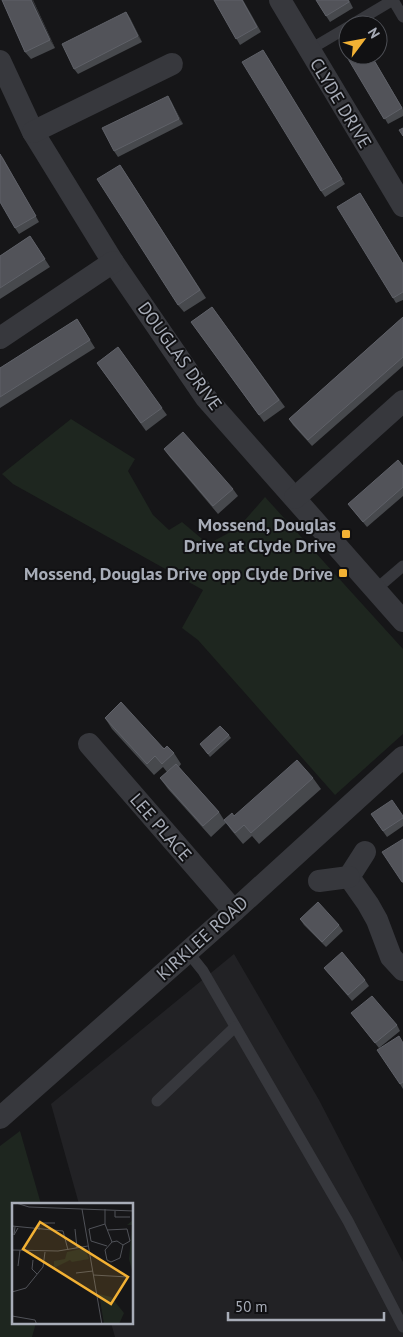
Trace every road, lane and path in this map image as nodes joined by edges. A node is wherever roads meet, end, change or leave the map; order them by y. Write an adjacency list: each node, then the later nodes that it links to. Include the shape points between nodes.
1 (280, 0): 5 (street, CLYDE DRIVE)
2 (368, 15): 3 (lane, via 393,0)
3 (403, 17)
4 (338, 33): 5 (lane)
5 (309, 50): 9 (street, CLYDE DRIVE)
6 (0, 61): 8 (street, DOUGLAS DRIVE)
7 (172, 64): 8 (street)
8 (33, 132): 10 (street, DOUGLAS DRIVE)
9 (403, 206)
10 (113, 262): 11 (street); 13 (street, DOUGLAS DRIVE, via 206,398)
11 (0, 338)
12 (403, 401): 13 (street)
13 (295, 498): 15 (street, DOUGLAS DRIVE)
14 (403, 566): 15 (lane)
15 (375, 590): 16 (street, DOUGLAS DRIVE)
16 (403, 620)
17 (89, 744): 22 (street, LEE PLACE)
18 (403, 757): 22 (street, KIRKLEE ROAD)
19 (364, 852): 20 (street)
20 (349, 876): 21 (street); 24 (street, via 377,920 391,957)
21 (319, 881)
22 (234, 911): 23 (street, KIRKLEE ROAD)
23 (187, 951): 25 (lane, via 203,971); 27 (street, KIRKLEE ROAD)
24 (403, 970)
25 (235, 1027): 26 (lane); 28 (lane, via 348,1221)
26 (157, 1101)
27 (0, 1118)
28 (403, 1327)

